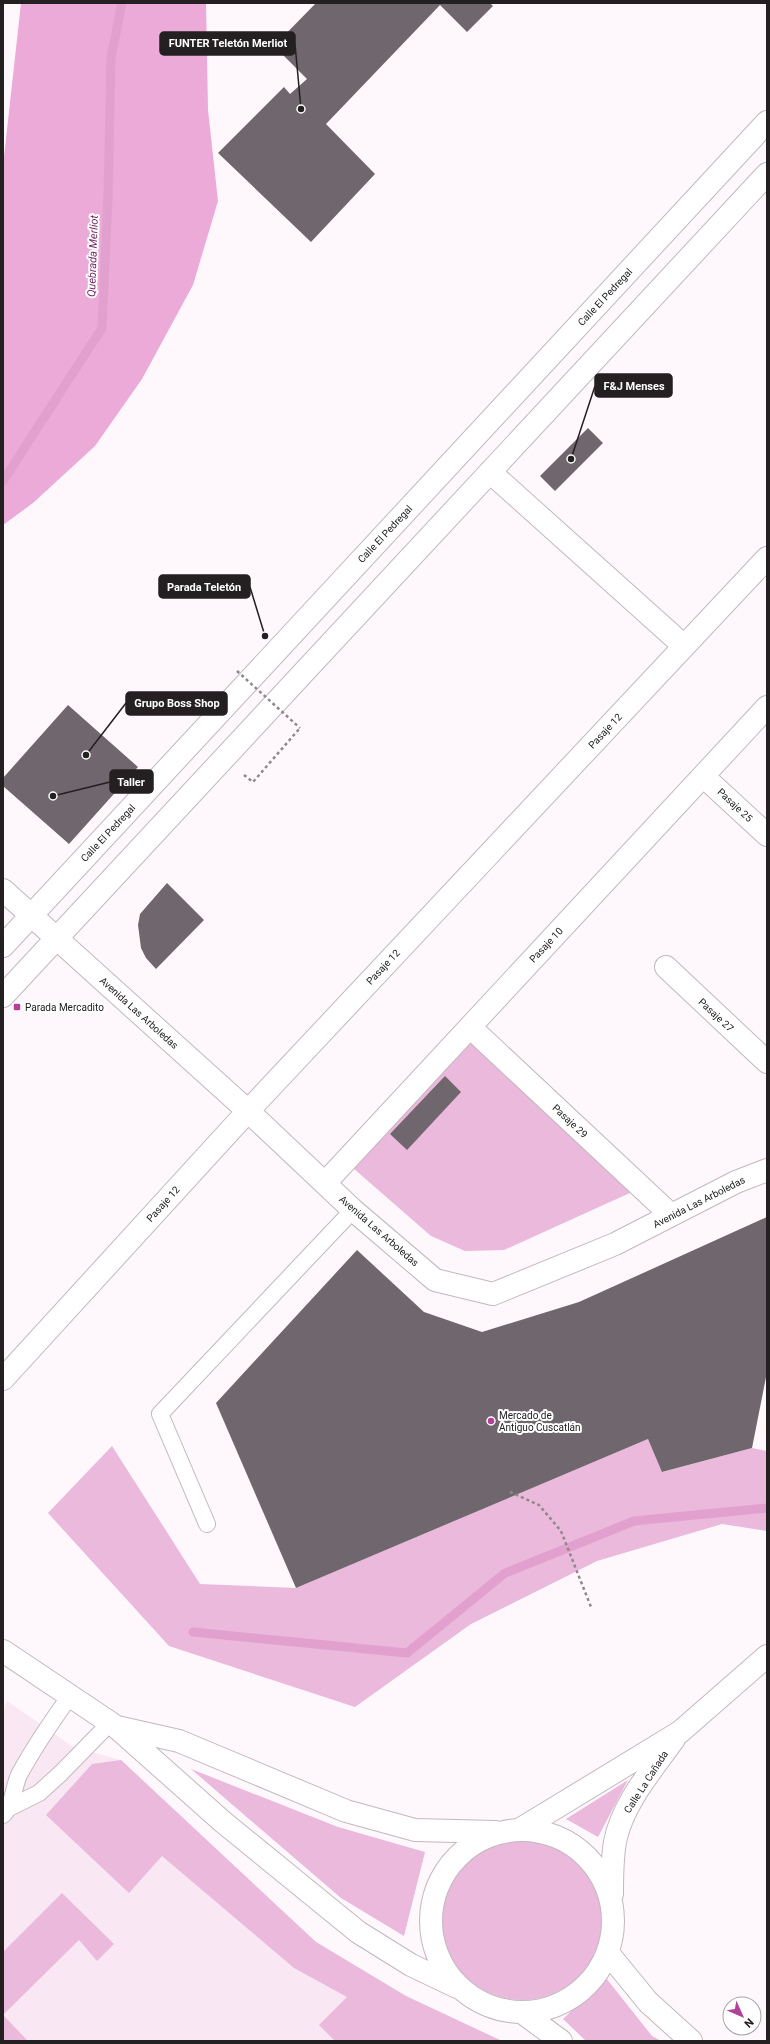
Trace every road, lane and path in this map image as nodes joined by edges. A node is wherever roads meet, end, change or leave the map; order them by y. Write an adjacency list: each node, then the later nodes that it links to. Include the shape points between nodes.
1 (767, 122): 12 (main road, Calle El Pedregal)
2 (767, 174): 3 (main road)
3 (490, 472): 5 (main road); 13 (main road)
4 (767, 558): 5 (main road, Pasaje 12)
5 (684, 646): 19 (main road, Pasaje 12)
6 (237, 671): 9 (path, bridge, via 300,728)
7 (767, 707): 8 (main road, Pasaje 10)
8 (703, 776): 10 (main road, Pasaje 25); 17 (main road, Pasaje 10)
9 (253, 782)
10 (767, 835)
11 (3, 890): 12 (main road, Avenida Las Arboledas)
12 (31, 916): 13 (main road, Avenida Las Arboledas); 14 (main road, Calle El Pedregal)
13 (57, 939): 16 (main road); 19 (main road, Avenida Las Arboledas)
14 (3, 946)
15 (666, 968): 18 (main road, Pasaje 27)
16 (3, 996)
17 (470, 1027): 21 (main road, Pasaje 10); 23 (main road, Pasaje 29)
18 (767, 1062)
19 (248, 1111): 21 (main road, Avenida Las Arboledas); 24 (main road, Pasaje 12)
20 (767, 1170): 23 (main road, Avenida Las Arboledas, via 736,1182)
21 (325, 1183): 22 (main road, Avenida Las Arboledas)
22 (353, 1210): 23 (main road, Avenida Las Arboledas, via 434,1280 493,1294 615,1244); 26 (lane, via 160,1414)
23 (671, 1215)
24 (3, 1379)
25 (510, 1492): 27 (path, via 540,1505 561,1531)
26 (206, 1524)
27 (591, 1607)
28 (3, 1651): 30 (main road)
29 (767, 1656): 32 (main road, Calle La Cañada)
30 (70, 1696): 31 (main road); 33 (lane, via 18,1776)
31 (113, 1724): 33 (lane, via 39,1794); 34 (main road, via 179,1741 346,1810 415,1830); 37 (main road, via 223,1822 358,1932 411,1965)
32 (680, 1732): 34 (main road, Calle La Cañada); 35 (main road, Calle La Cañada, via 634,1798 619,1827 612,1872)
33 (6, 1811)
34 (510, 1831): 35 (main road, via 538,1831 556,1836 580,1850 602,1875); 37 (main road, via 475,1843 459,1856 446,1871 434,1898 431,1917 434,1947 447,1973)
35 (613, 1906): 36 (main road, via 613,1930)
36 (608, 1953): 38 (main road, via 595,1977 575,1996 550,2009); 40 (main road, via 648,2002)
37 (460, 1988): 38 (main road, via 473,1999 489,2007)
38 (523, 2013): 39 (main road)
39 (561, 2041)
40 (691, 2041)

